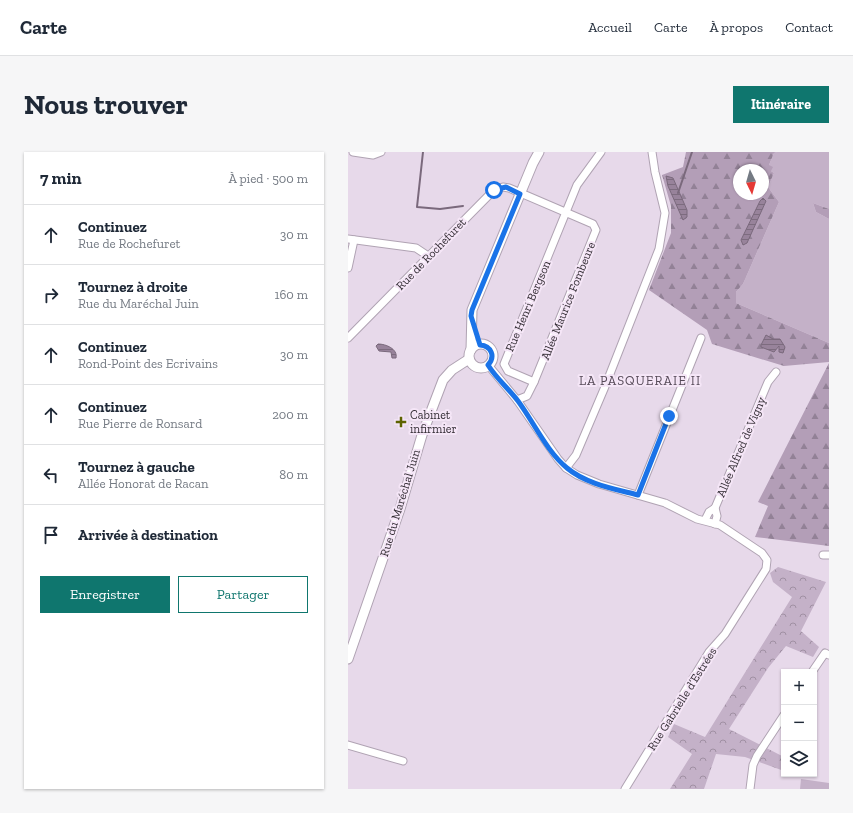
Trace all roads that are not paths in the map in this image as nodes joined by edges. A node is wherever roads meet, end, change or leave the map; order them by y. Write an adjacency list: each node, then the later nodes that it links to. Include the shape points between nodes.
1 (353, 152): 2 (street, via 373,155)
2 (381, 152)
3 (539, 152): 6 (street)
4 (601, 152): 7 (street, via 580,180)
5 (652, 152): 21 (street, via 665,213 659,249 576,455)
6 (520, 194): 7 (street, Allée Maurice Fombeure); 9 (street, Rue de Rochefuret, via 506,187 494,190); 11 (street)
7 (566, 212): 19 (street, Rue Henri Bergson, via 504,364 508,371); 19 (street, Allée Maurice Fombeure, via 593,224 596,233)
8 (351, 239): 9 (street, via 416,248); 10 (street)
9 (428, 256): 12 (street, Rue de Rochefuret)
10 (348, 268)
11 (471, 316): 14 (street); 15 (street)
12 (348, 338)
13 (701, 338): 22 (street)
14 (480, 345): 15 (street); 17 (street, via 488,347 491,352 492,360)
15 (471, 350): 16 (street)
16 (469, 359): 17 (street, via 477,367); 27 (street, Rue du Maréchal Juin, via 452,370 443,380 422,434 400,509)
17 (488, 365): 20 (street)
18 (776, 372): 23 (street, Allée Alfred de Vigny, via 768,382)
19 (534, 382): 20 (street, Allée Maurice Fombeure, via 527,396)
20 (518, 400): 21 (street)
21 (566, 468): 22 (street, via 599,484)
22 (638, 495): 24 (street, via 665,503)
23 (715, 508): 24 (street, Allée Alfred de Vigny); 25 (street)
24 (704, 520): 25 (street)
25 (715, 524): 32 (street, Rue Gabrielle d’Estrées, via 729,530 762,553 767,560 766,569 725,634 709,652)
26 (829, 655): 28 (street, via 825,653)
27 (348, 659)
28 (814, 669)
29 (781, 720): 33 (street, via 757,756)
30 (348, 745): 31 (street)
31 (403, 761)
32 (625, 789)
33 (750, 789)

